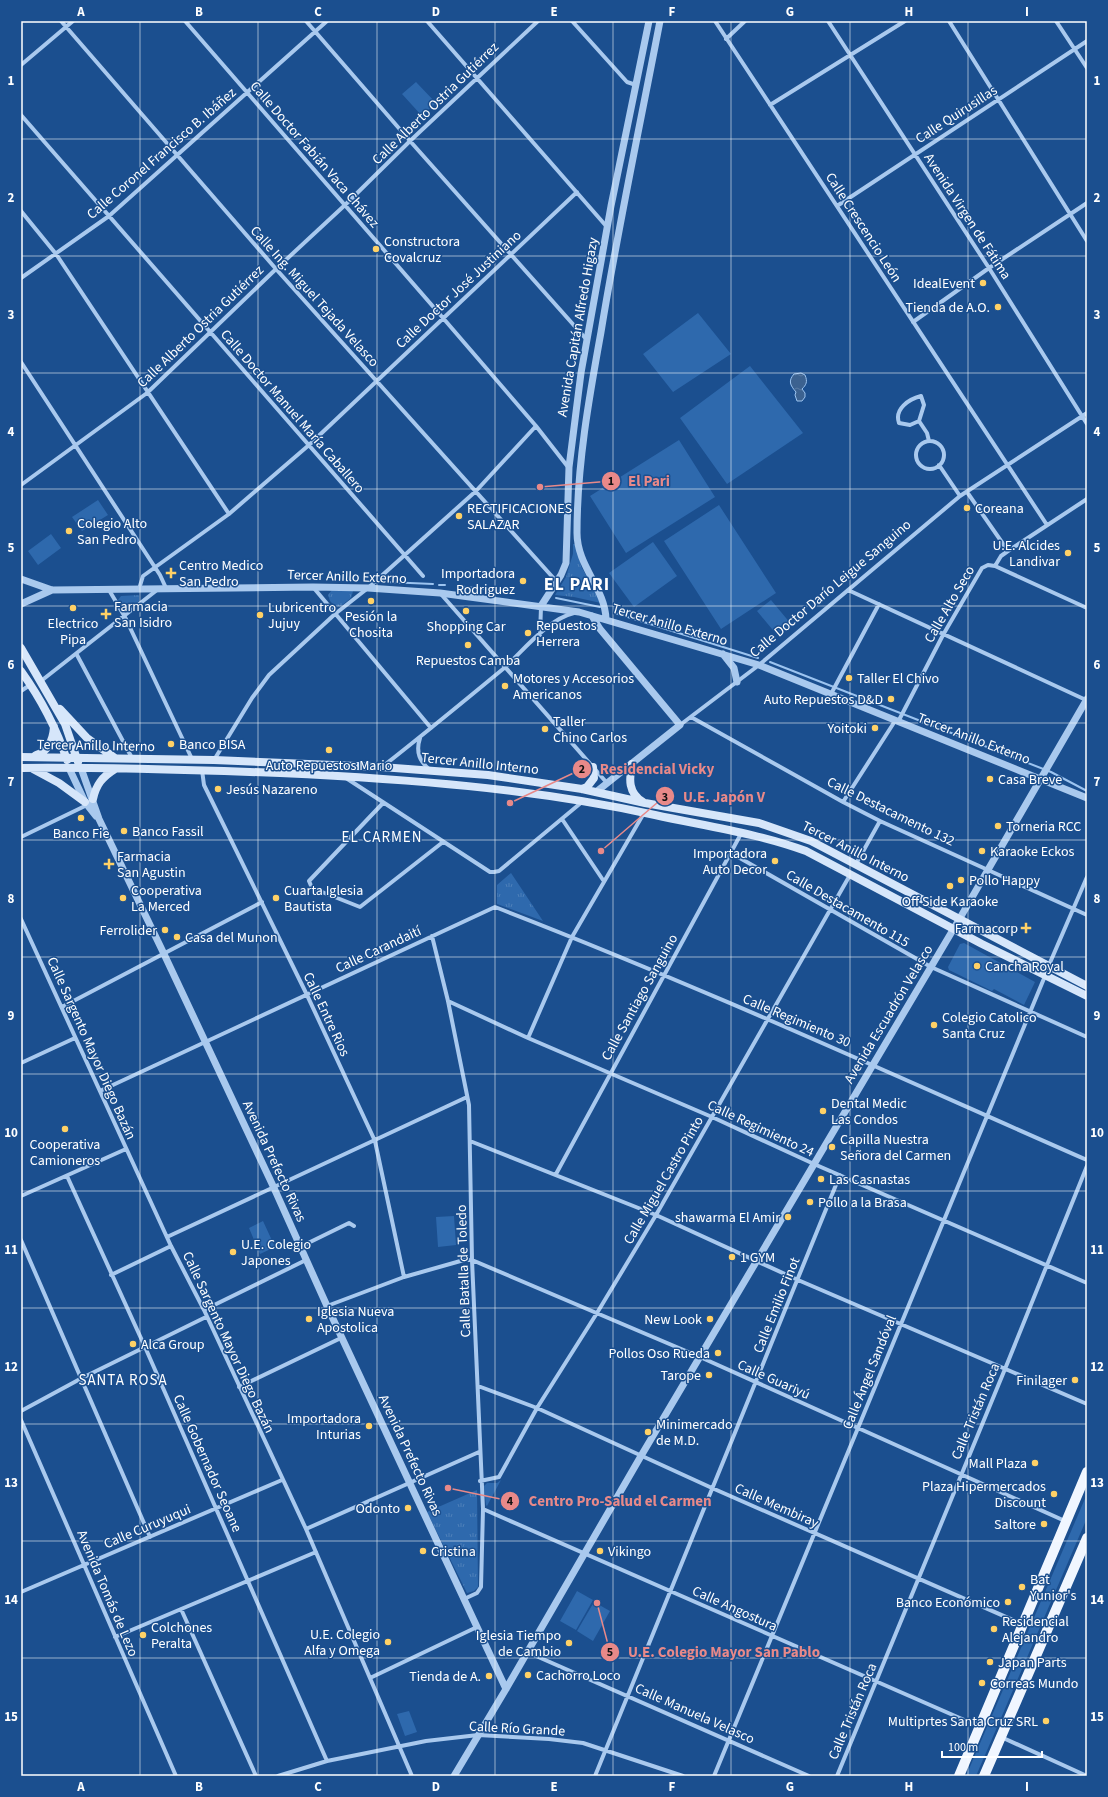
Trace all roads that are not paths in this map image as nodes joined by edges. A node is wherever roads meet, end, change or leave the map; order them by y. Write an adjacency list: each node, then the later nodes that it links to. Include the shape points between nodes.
1 (60, 21): 17 (street, Calle Ing. Miguel Tejada Velasco)
2 (73, 21): 17 (street)
3 (184, 21): 27 (street, Calle Doctor Fabián Vaca Chávez)
4 (306, 21): 18 (street)
5 (327, 21): 18 (street, Calle Coronel Francisco B. Ibáñez)
6 (427, 21): 25 (street)
7 (538, 21): 25 (street, Calle Alberto Ostria Gutiérrez)
8 (572, 21): 26 (street, via 627,82)
9 (650, 21): 26 (street, Avenida Capitán Alfredo Higazy)
10 (660, 21): 39 (street, Avenida Capitán Alfredo Higazy)
11 (715, 21): 19 (street, Calle Crescencio León)
12 (745, 21): 19 (street)
13 (828, 21): 22 (street, Avenida Virgen de Fátima)
14 (905, 21): 22 (street)
15 (949, 21): 28 (street)
16 (1056, 21): 21 (street)
17 (66, 27): 23 (street); 33 (street, Calle Ing. Miguel Tejada Velasco)
18 (315, 32): 27 (street, Calle Coronel Francisco B. Ibáñez); 31 (street)
19 (726, 39): 29 (street, Calle Crescencio León)
20 (1087, 41): 21 (street, Calle Quirusillas)
21 (1075, 49): 24 (street); 28 (street, Calle Quirusillas)
22 (850, 56): 29 (street); 32 (street, Avenida Virgen de Fátima)
23 (21, 65)
24 (1087, 68)
25 (477, 78): 31 (street, Calle Alberto Ostria Gutiérrez); 34 (street)
26 (636, 85): 37 (street, Avenida Capitán Alfredo Higazy)
27 (247, 92): 33 (street, Calle Coronel Francisco B. Ibáñez); 36 (street, Calle Doctor Fabián Vaca Chávez)
28 (999, 100): 32 (street, Calle Quirusillas); 41 (street)
29 (770, 105): 38 (street, Calle Crescencio León)
30 (21, 115): 42 (street, Calle Doctor Manuel María Caballero)
31 (410, 141): 36 (street, Calle Alberto Ostria Gutiérrez); 46 (street)
32 (914, 154): 38 (street, Calle Quirusillas); 47 (street, Avenida Virgen de Fátima)
33 (177, 157): 42 (street, Calle Coronel Francisco B. Ibáñez); 48 (street, Calle Ing. Miguel Tejada Velasco)
34 (577, 192): 43 (street); 46 (street, Calle Doctor José Justiniano)
35 (1087, 203): 41 (street)
36 (345, 205): 48 (street, Calle Alberto Ostria Gutiérrez); 50 (street, Calle Doctor Fabián Vaca Chávez)
37 (611, 206): 39 (street); 43 (street, Avenida Capitán Alfredo Higazy)
38 (837, 206): 51 (street, Calle Crescencio León)
39 (623, 210): 98 (street, Avenida Capitán Alfredo Higazy, via 594,373 580,471 577,535 584,566 602,598)
40 (21, 211): 45 (street)
41 (1070, 215): 44 (street); 47 (street)
42 (109, 216): 45 (street, Calle Coronel Francisco B. Ibáñez); 52 (street, Calle Doctor Manuel María Caballero)
43 (607, 228): 53 (street, Avenida Capitán Alfredo Higazy)
44 (1087, 241)
45 (56, 254): 49 (street, Calle Coronel Francisco B. Ibáñez); 56 (street)
46 (510, 255): 50 (street, Calle Doctor José Justiniano); 53 (street)
47 (989, 268): 51 (street); 58 (street, Avenida Virgen de Fátima)
48 (276, 269): 52 (street, Calle Alberto Ostria Gutiérrez); 55 (street, Calle Ing. Miguel Tejada Velasco)
49 (21, 278)
50 (443, 318): 55 (street, Calle Doctor José Justiniano); 61 (street, Calle Doctor Fabián Vaca Chávez)
51 (913, 322): 66 (street, Calle Crescencio León)
52 (210, 332): 56 (street, Calle Alberto Ostria Gutiérrez); 64 (street, Calle Doctor Manuel María Caballero)
53 (587, 340): 67 (street, Avenida Capitán Alfredo Higazy)
54 (21, 362): 63 (street)
55 (377, 381): 64 (street, Calle Doctor José Justiniano); 69 (street, Calle Ing. Miguel Tejada Velasco)
56 (147, 393): 63 (street, Calle Alberto Ostria Gutiérrez); 73 (street)
57 (1087, 413): 58 (street, Calle Doctor Darío Leigue Sanguino)
58 (1082, 416): 60 (street, Avenida Virgen de Fátima); 66 (street, Calle Doctor Darío Leigue Sanguino)
59 (919, 421): 59 (street, via 924,405 921,396 909,401 897,417 899,423 905,425); 62 (street, via 927,433)
60 (1087, 424)
61 (536, 426): 67 (street, Calle Doctor Fabián Vaca Chávez); 69 (street)
62 (928, 441): 65 (street, via 937,443 943,449 944,458); 65 (street, via 920,445 916,458 926,468 935,468)
63 (76, 445): 68 (street, Calle Alberto Ostria Gutiérrez); 78 (street)
64 (308, 445): 73 (street, Calle Doctor José Justiniano); 76 (street, Calle Doctor Manuel María Caballero)
65 (939, 465): 71 (street)
66 (1007, 465): 70 (street, Calle Doctor Darío Leigue Sanguino); 74 (street, Calle Crescencio León)
67 (569, 467): 81 (street, Avenida Capitán Alfredo Higazy, via 566,563)
68 (21, 485)
69 (476, 491): 76 (street); 81 (street, Calle Ing. Miguel Tejada Velasco)
70 (967, 492): 71 (street, Calle Doctor Darío Leigue Sanguino); 75 (street)
71 (960, 496): 88 (street, Calle Doctor Darío Leigue Sanguino)
72 (1087, 499): 74 (street, Calle Alto Seco)
73 (228, 514): 78 (street, Calle Doctor José Justiniano)
74 (1047, 526): 75 (street, Calle Alto Seco)
75 (1008, 551): 77 (street, Calle Alto Seco, via 1001,556)
76 (405, 555): 79 (street, Calle Doctor Manuel María Caballero); 84 (street)
77 (995, 566): 93 (street); 100 (street, Calle Alto Seco, via 988,565 982,568)
78 (156, 567): 83 (street); 86 (street, Calle Doctor José Justiniano, via 143,576)
79 (423, 576)
80 (21, 579): 87 (street, Tercer Anillo Externo)
81 (557, 582): 92 (street, Avenida Capitán Alfredo Higazy)
82 (313, 587): 83 (street, Tercer Anillo Externo); 84 (street, Tercer Anillo Externo); 95 (street)
83 (162, 588): 86 (street, Tercer Anillo Externo); 97 (street)
84 (368, 588): 89 (street, Tercer Anillo Externo); 95 (street)
85 (109, 589): 86 (street, Tercer Anillo Externo); 87 (street, Tercer Anillo Externo); 97 (street)
86 (138, 589)
87 (52, 590): 90 (street, Tercer Anillo Externo)
88 (848, 590): 91 (street); 104 (street, Calle Doctor Darío Leigue Sanguino)
89 (440, 593): 92 (street, Tercer Anillo Externo); 105 (street)
90 (21, 604)
91 (879, 604): 100 (street); 111 (street)
92 (542, 606): 94 (street, Tercer Anillo Externo); 99 (street, Avenida Capitán Alfredo Higazy)
93 (1087, 608)
94 (579, 612): 96 (street, Tercer Anillo Externo); 99 (street, via 559,618)
95 (335, 614): 118 (street); 127 (street, via 269,675)
96 (592, 616): 98 (street, Tercer Anillo Externo); 116 (street)
97 (125, 617): 103 (street); 126 (street)
98 (606, 619): 102 (street, Tercer Anillo Externo)
99 (540, 635): 105 (street)
100 (943, 635): 113 (street); 115 (street, Calle Alto Seco)
101 (21, 648): 107 (main road, Avenida Prefecto Rivas)
102 (722, 653): 104 (street, Tercer Anillo Externo); 108 (street, via 731,662)
103 (77, 655): 107 (street); 125 (street)
104 (760, 663): 108 (street, Calle Doctor Darío Leigue Sanguino); 111 (street, Tercer Anillo Externo)
105 (504, 668): 118 (street); 132 (street)
106 (21, 671): 109 (main road, Avenida Prefecto Rivas)
107 (41, 681): 112 (main road, Avenida Prefecto Rivas)
108 (737, 682): 114 (street, Calle Doctor Darío Leigue Sanguino)
109 (30, 684): 110 (street); 117 (main road, Avenida Prefecto Rivas)
110 (21, 691)
111 (832, 692): 115 (street, Tercer Anillo Externo)
112 (53, 700): 123 (main road, Avenida Prefecto Rivas); 124 (main road, via 87,738)
113 (1087, 700): 143 (street, Avenida Escuadrón Velasco)
114 (691, 717): 116 (street, Calle Doctor Darío Leigue Sanguino); 153 (street, Calle Destacamento 132)
115 (898, 720): 143 (street, Tercer Anillo Externo); 153 (street, Calle Alto Seco)
116 (680, 725): 129 (street, Calle Doctor Darío Leigue Sanguino)
117 (54, 726): 120 (main road, via 51,743 40,754); 122 (main road, Avenida Prefecto Rivas)
118 (431, 728): 119 (street)
119 (420, 738): 131 (street); 139 (street, via 418,753)
120 (32, 756): 121 (main road, Tercer Anillo Interno); 122 (main road, Tercer Anillo Interno)
121 (21, 757)
122 (66, 757): 123 (main road, Tercer Anillo Interno); 135 (main road, Avenida Prefecto Rivas)
123 (77, 758): 124 (main road, Tercer Anillo Interno); 136 (main road, Avenida Prefecto Rivas)
124 (116, 758): 125 (main road, Tercer Anillo Interno)
125 (132, 759): 126 (main road, Tercer Anillo Interno)
126 (192, 759): 127 (main road, Tercer Anillo Interno)
127 (214, 760): 128 (main road, Tercer Anillo Interno)
128 (279, 763): 130 (main road, Tercer Anillo Interno); 140 (main road, via 277,769)
129 (632, 764): 145 (street, Calle Doctor Darío Leigue Sanguino); 155 (main road, via 630,784 635,795)
130 (318, 765): 131 (main road, Tercer Anillo Interno); 141 (main road, via 300,768)
131 (381, 767): 139 (main road, Tercer Anillo Interno)
132 (593, 767): 145 (street); 147 (main road, via 594,778)
133 (21, 768): 134 (main road, Tercer Anillo Interno)
134 (30, 768): 135 (main road, Tercer Anillo Interno); 151 (main road)
135 (69, 768): 136 (main road, Tercer Anillo Interno); 151 (street, Avenida Prefecto Rivas)
136 (81, 768): 137 (main road, Tercer Anillo Interno); 151 (street, Avenida Prefecto Rivas)
137 (116, 768): 138 (main road, Tercer Anillo Interno); 151 (main road, via 100,781)
138 (202, 770): 140 (main road, Tercer Anillo Interno); 171 (street, Calle Entre Rios, via 204,785)
139 (431, 771): 147 (main road, Tercer Anillo Interno, via 488,775)
140 (260, 772): 141 (main road, Tercer Anillo Interno)
141 (298, 774): 142 (main road, Tercer Anillo Interno)
142 (342, 776): 144 (main road, Tercer Anillo Interno); 146 (street)
143 (1042, 776): 150 (street, Tercer Anillo Externo); 166 (street, Avenida Escuadrón Velasco)
144 (359, 777): 146 (street, via 356,782); 149 (main road, Tercer Anillo Interno, via 484,787)
145 (607, 783): 148 (street, Calle Doctor Darío Leigue Sanguino)
146 (358, 787): 154 (street)
147 (582, 789): 148 (main road, Tercer Anillo Interno)
148 (596, 792): 149 (main road, via 585,798); 155 (main road, Tercer Anillo Interno); 157 (main road, via 604,799)
149 (553, 796): 152 (main road, Tercer Anillo Interno)
150 (1087, 798)
151 (88, 802): 162 (street); 186 (street, Avenida Prefecto Rivas)
152 (583, 802): 156 (main road, Tercer Anillo Interno); 158 (street)
153 (843, 802): 159 (street, Calle Destacamento 132)
154 (383, 803): 163 (street); 163 (street, via 309,881 312,888 360,907)
155 (645, 803): 160 (main road, Tercer Anillo Interno)
156 (644, 812): 157 (main road, Tercer Anillo Interno); 169 (street)
157 (654, 815): 161 (main road, Tercer Anillo Interno)
158 (562, 819): 163 (street, via 499,871 494,872 490,872); 169 (street)
159 (880, 821): 165 (street); 166 (street, Calle Destacamento 132)
160 (759, 823): 161 (main road); 165 (main road, Tercer Anillo Interno, via 811,841)
161 (742, 832): 164 (street, Calle Santiago Sanguino); 167 (main road, Tercer Anillo Interno, via 788,844)
162 (21, 837)
163 (443, 842)
164 (730, 853): 175 (street, Calle Destacamento 115); 189 (street, Calle Santiago Sanguino)
165 (856, 864): 172 (main road, Tercer Anillo Interno)
166 (988, 869): 174 (street, Calle Destacamento 132); 177 (street, Avenida Escuadrón Velasco)
167 (851, 874): 170 (main road, Tercer Anillo Interno); 175 (street, Calle Miguel Castro Pinto)
168 (1087, 877): 174 (street)
169 (603, 880): 183 (street)
170 (901, 900): 172 (main road, via 924,909); 179 (main road, Tercer Anillo Interno)
171 (262, 902): 186 (street); 192 (street, Calle Entre Rios)
172 (930, 904): 177 (main road, Tercer Anillo Interno)
173 (495, 907): 182 (street, Calle Carandaití); 183 (street, Calle Regimiento 30)
174 (1074, 909): 176 (street, Calle Destacamento 132); 187 (street)
175 (830, 910): 188 (street, Calle Destacamento 115); 197 (street, Calle Miguel Castro Pinto)
176 (1087, 914)
177 (960, 918): 179 (street, Avenida Escuadrón Velasco); 185 (main road, Tercer Anillo Interno)
178 (21, 919): 180 (street, Calle Sargento Mayor Diego Bazán)
179 (954, 928): 184 (main road, Tercer Anillo Interno); 188 (street, Avenida Escuadrón Velasco)
180 (27, 933): 181 (street); 195 (street, Calle Sargento Mayor Diego Bazán)
181 (21, 936)
182 (432, 936): 192 (street, Calle Carandaití); 194 (street, Calle Batalla de Toledo)
183 (572, 937): 189 (street, Calle Regimiento 30); 200 (street)
184 (982, 944): 185 (main road, via 987,938); 190 (main road, Tercer Anillo Interno)
185 (1013, 947): 187 (main road, Tercer Anillo Interno)
186 (164, 954): 195 (street); 201 (street, Avenida Prefecto Rivas)
187 (1049, 965): 191 (main road, Tercer Anillo Interno)
188 (931, 967): 196 (street, Calle Destacamento 115); 203 (street, Avenida Escuadrón Velasco)
189 (663, 976): 197 (street, Calle Regimiento 30); 204 (street, Calle Santiago Sanguino)
190 (1045, 976): 193 (main road, Tercer Anillo Interno); 196 (street, Calle Ángel Sandóval)
191 (1087, 986)
192 (307, 995): 201 (street, Calle Carandaití); 209 (street, Calle Entre Rios)
193 (1087, 995)
194 (448, 1001): 200 (street, Calle Regimiento 24); 206 (street, Calle Batalla de Toledo)
195 (62, 1007): 199 (street, Calle Sargento Mayor Diego Bazán)
196 (1030, 1012): 198 (street, Calle Destacamento 115); 207 (street, Calle Ángel Sandóval)
197 (767, 1020): 203 (street, Calle Regimiento 30); 208 (street, Calle Miguel Castro Pinto)
198 (1087, 1037)
199 (75, 1038): 202 (street); 205 (street, Calle Sargento Mayor Diego Bazán)
200 (528, 1038): 204 (street, Calle Regimiento 24)
201 (206, 1042): 205 (street, Calle Carandaití); 218 (street, Avenida Prefecto Rivas)
202 (21, 1063)
203 (873, 1066): 207 (street, Calle Regimiento 30); 213 (street, Avenida Escuadrón Velasco)
204 (610, 1073): 208 (street, Calle Regimiento 24); 215 (street, Calle Santiago Sanguino)
205 (100, 1091): 211 (street, Calle Sargento Mayor Diego Bazán)
206 (467, 1097): 209 (street); 210 (street, Calle Batalla de Toledo)
207 (987, 1116): 212 (street, Calle Regimiento 30); 221 (street, Calle Ángel Sandóval)
208 (712, 1117): 213 (street, Calle Regimiento 24); 220 (street, Calle Miguel Castro Pinto)
209 (375, 1141): 218 (street); 232 (street, Calle Entre Rios)
210 (470, 1141): 215 (street); 228 (street, Calle Batalla de Toledo)
211 (126, 1149): 217 (street); 223 (street, Calle Sargento Mayor Diego Bazán)
212 (1087, 1160)
213 (814, 1164): 216 (street, Calle Regimiento 24); 229 (street, Avenida Escuadrón Velasco)
214 (1087, 1166): 230 (street, Calle Tristán Roca)
215 (556, 1174): 220 (street)
216 (840, 1175): 221 (street, Calle Regimiento 24); 233 (street, Calle Emilio Finot)
217 (67, 1176): 219 (street); 231 (street, Calle Gobernador Seoane)
218 (274, 1188): 223 (street); 226 (street, Avenida Prefecto Rivas)
219 (21, 1196)
220 (656, 1215): 229 (street); 237 (street, Calle Miguel Castro Pinto)
221 (944, 1221): 230 (street, Calle Regimiento 24); 239 (street, Calle Ángel Sandóval)
222 (354, 1226): 226 (street, via 350,1223)
223 (167, 1237): 225 (street, Calle Sargento Mayor Diego Bazán)
224 (21, 1240): 244 (street)
225 (171, 1246): 231 (street); 236 (street, Calle Sargento Mayor Diego Bazán)
226 (300, 1248): 227 (street, Avenida Prefecto Rivas)
227 (306, 1260): 235 (street, Avenida Prefecto Rivas); 236 (street)
228 (472, 1260): 232 (street); 237 (street, Calle Guariyú); 246 (street, Calle Batalla de Toledo)
229 (756, 1262): 233 (street); 242 (street, Avenida Escuadrón Velasco)
230 (1046, 1266): 234 (street, Calle Regimiento 24); 243 (street, Calle Tristán Roca)
231 (111, 1275): 241 (street, Calle Gobernador Seoane)
232 (404, 1277): 235 (street)
233 (798, 1280): 239 (street); 245 (street, Calle Emilio Finot)
234 (1087, 1283)
235 (326, 1306): 240 (street, Avenida Prefecto Rivas)
236 (204, 1310): 238 (street, Calle Sargento Mayor Diego Bazán)
237 (597, 1313): 242 (street, Calle Guariyú); 249 (street, Calle Miguel Castro Pinto)
238 (206, 1317): 241 (street); 247 (street, Calle Sargento Mayor Diego Bazán)
239 (900, 1325): 243 (street); 252 (street, Calle Ángel Sandóval)
240 (341, 1338): 247 (street); 259 (street, Avenida Prefecto Rivas)
241 (145, 1347): 244 (street); 261 (street, Calle Gobernador Seoane)
242 (700, 1357): 245 (street, Calle Guariyú); 254 (street, Avenida Escuadrón Velasco)
243 (1005, 1369): 248 (street); 256 (street, Calle Tristán Roca)
244 (82, 1378): 250 (street); 266 (street)
245 (756, 1383): 252 (street, Calle Guariyú); 260 (street, Calle Emilio Finot)
246 (478, 1386): 249 (street, Calle Membiray); 253 (street, Calle Batalla de Toledo)
247 (239, 1387): 257 (street, Calle Sargento Mayor Diego Bazán)
248 (1087, 1404)
249 (537, 1408): 254 (street, Calle Membiray); 258 (street, Calle Miguel Castro Pinto, via 499,1477)
250 (21, 1411)
251 (21, 1420): 270 (street, Avenida Tomás de Lezo)
252 (858, 1428): 256 (street, Calle Guariyú); 265 (street, Calle Ángel Sandóval)
253 (479, 1452): 258 (street, Calle Batalla de Toledo); 259 (street)
254 (641, 1456): 260 (street, Calle Membiray); 269 (street, Avenida Escuadrón Velasco)
255 (1087, 1472): 263 (main road)
256 (961, 1473): 263 (street, Calle Guariyú); 271 (street, Calle Tristán Roca)
257 (282, 1480): 261 (street, Calle Curuyuqui); 264 (street, Calle Sargento Mayor Diego Bazán)
258 (480, 1481): 262 (street, Calle Batalla de Toledo)
259 (409, 1482): 264 (street); 275 (street, Avenida Prefecto Rivas)
260 (712, 1488): 265 (street, Calle Membiray); 273 (street, Calle Emilio Finot)
261 (216, 1508): 266 (street, Calle Curuyuqui); 272 (street, Calle Gobernador Seoane)
262 (482, 1509): 269 (street, Calle Angostura); 275 (street, Calle Batalla de Toledo, via 481,1587 477,1593)
263 (1066, 1521): 277 (main road)
264 (306, 1529): 268 (street, Calle Sargento Mayor Diego Bazán)
265 (814, 1534): 271 (street, Calle Membiray); 279 (street, Calle Ángel Sandóval)
266 (150, 1537): 270 (street, Calle Curuyuqui)
267 (1087, 1538): 288 (main road)
268 (316, 1552): 272 (street); 282 (street, Calle Sargento Mayor Diego Bazán)
269 (584, 1554): 273 (street, Calle Angostura); 281 (street, Avenida Escuadrón Velasco)
270 (84, 1565): 274 (street, Calle Curuyuqui); 280 (street, Avenida Tomás de Lezo)
271 (919, 1579): 277 (street, Calle Membiray); 283 (street, Calle Tristán Roca)
272 (248, 1581): 276 (street); 292 (street, Calle Gobernador Seoane)
273 (671, 1591): 279 (street, Calle Angostura); 285 (street, Calle Emilio Finot)
274 (21, 1592)
275 (464, 1599): 278 (street, Avenida Prefecto Rivas)
276 (181, 1609): 280 (street); 294 (street)
277 (1023, 1624): 286 (main road)
278 (476, 1627): 282 (street); 284 (street, Avenida Prefecto Rivas)
279 (772, 1636): 283 (street, Calle Angostura); 289 (street, Calle Ángel Sandóval)
280 (115, 1637): 293 (street, Avenida Tomás de Lezo)
281 (527, 1652): 284 (street, Avenida Escuadrón Velasco); 285 (street, Calle Manuela Velasco)
282 (370, 1678): 290 (street, Calle Sargento Mayor Diego Bazán)
283 (876, 1682): 286 (street, Calle Angostura); 302 (street, Calle Tristán Roca)
284 (506, 1689): 287 (street, Avenida Escuadrón Velasco)
285 (627, 1695): 289 (street, Calle Manuela Velasco); 291 (street, Calle Emilio Finot)
286 (980, 1727): 303 (main road)
287 (478, 1734): 290 (street, Calle Río Grande); 291 (street, Calle Río Grande, via 562,1740); 297 (street, Avenida Escuadrón Velasco)
288 (1000, 1737): 304 (main road); 305 (street)
289 (729, 1740): 300 (street, Calle Ángel Sandóval); 301 (street, Calle Manuela Velasco)
290 (398, 1747): 292 (street, Calle Río Grande); 296 (street, Calle Sargento Mayor Diego Bazán)
291 (606, 1749): 298 (street, Calle Emilio Finot); 299 (street, Calle Río Grande)
292 (327, 1761): 295 (street, Calle Río Grande)
293 (176, 1776)
294 (256, 1776)
295 (278, 1776)
296 (412, 1776)
297 (454, 1776)
298 (595, 1776)
299 (683, 1776)
300 (714, 1776)
301 (808, 1776)
302 (837, 1776)
303 (958, 1776)
304 (984, 1776)
305 (1087, 1776)

